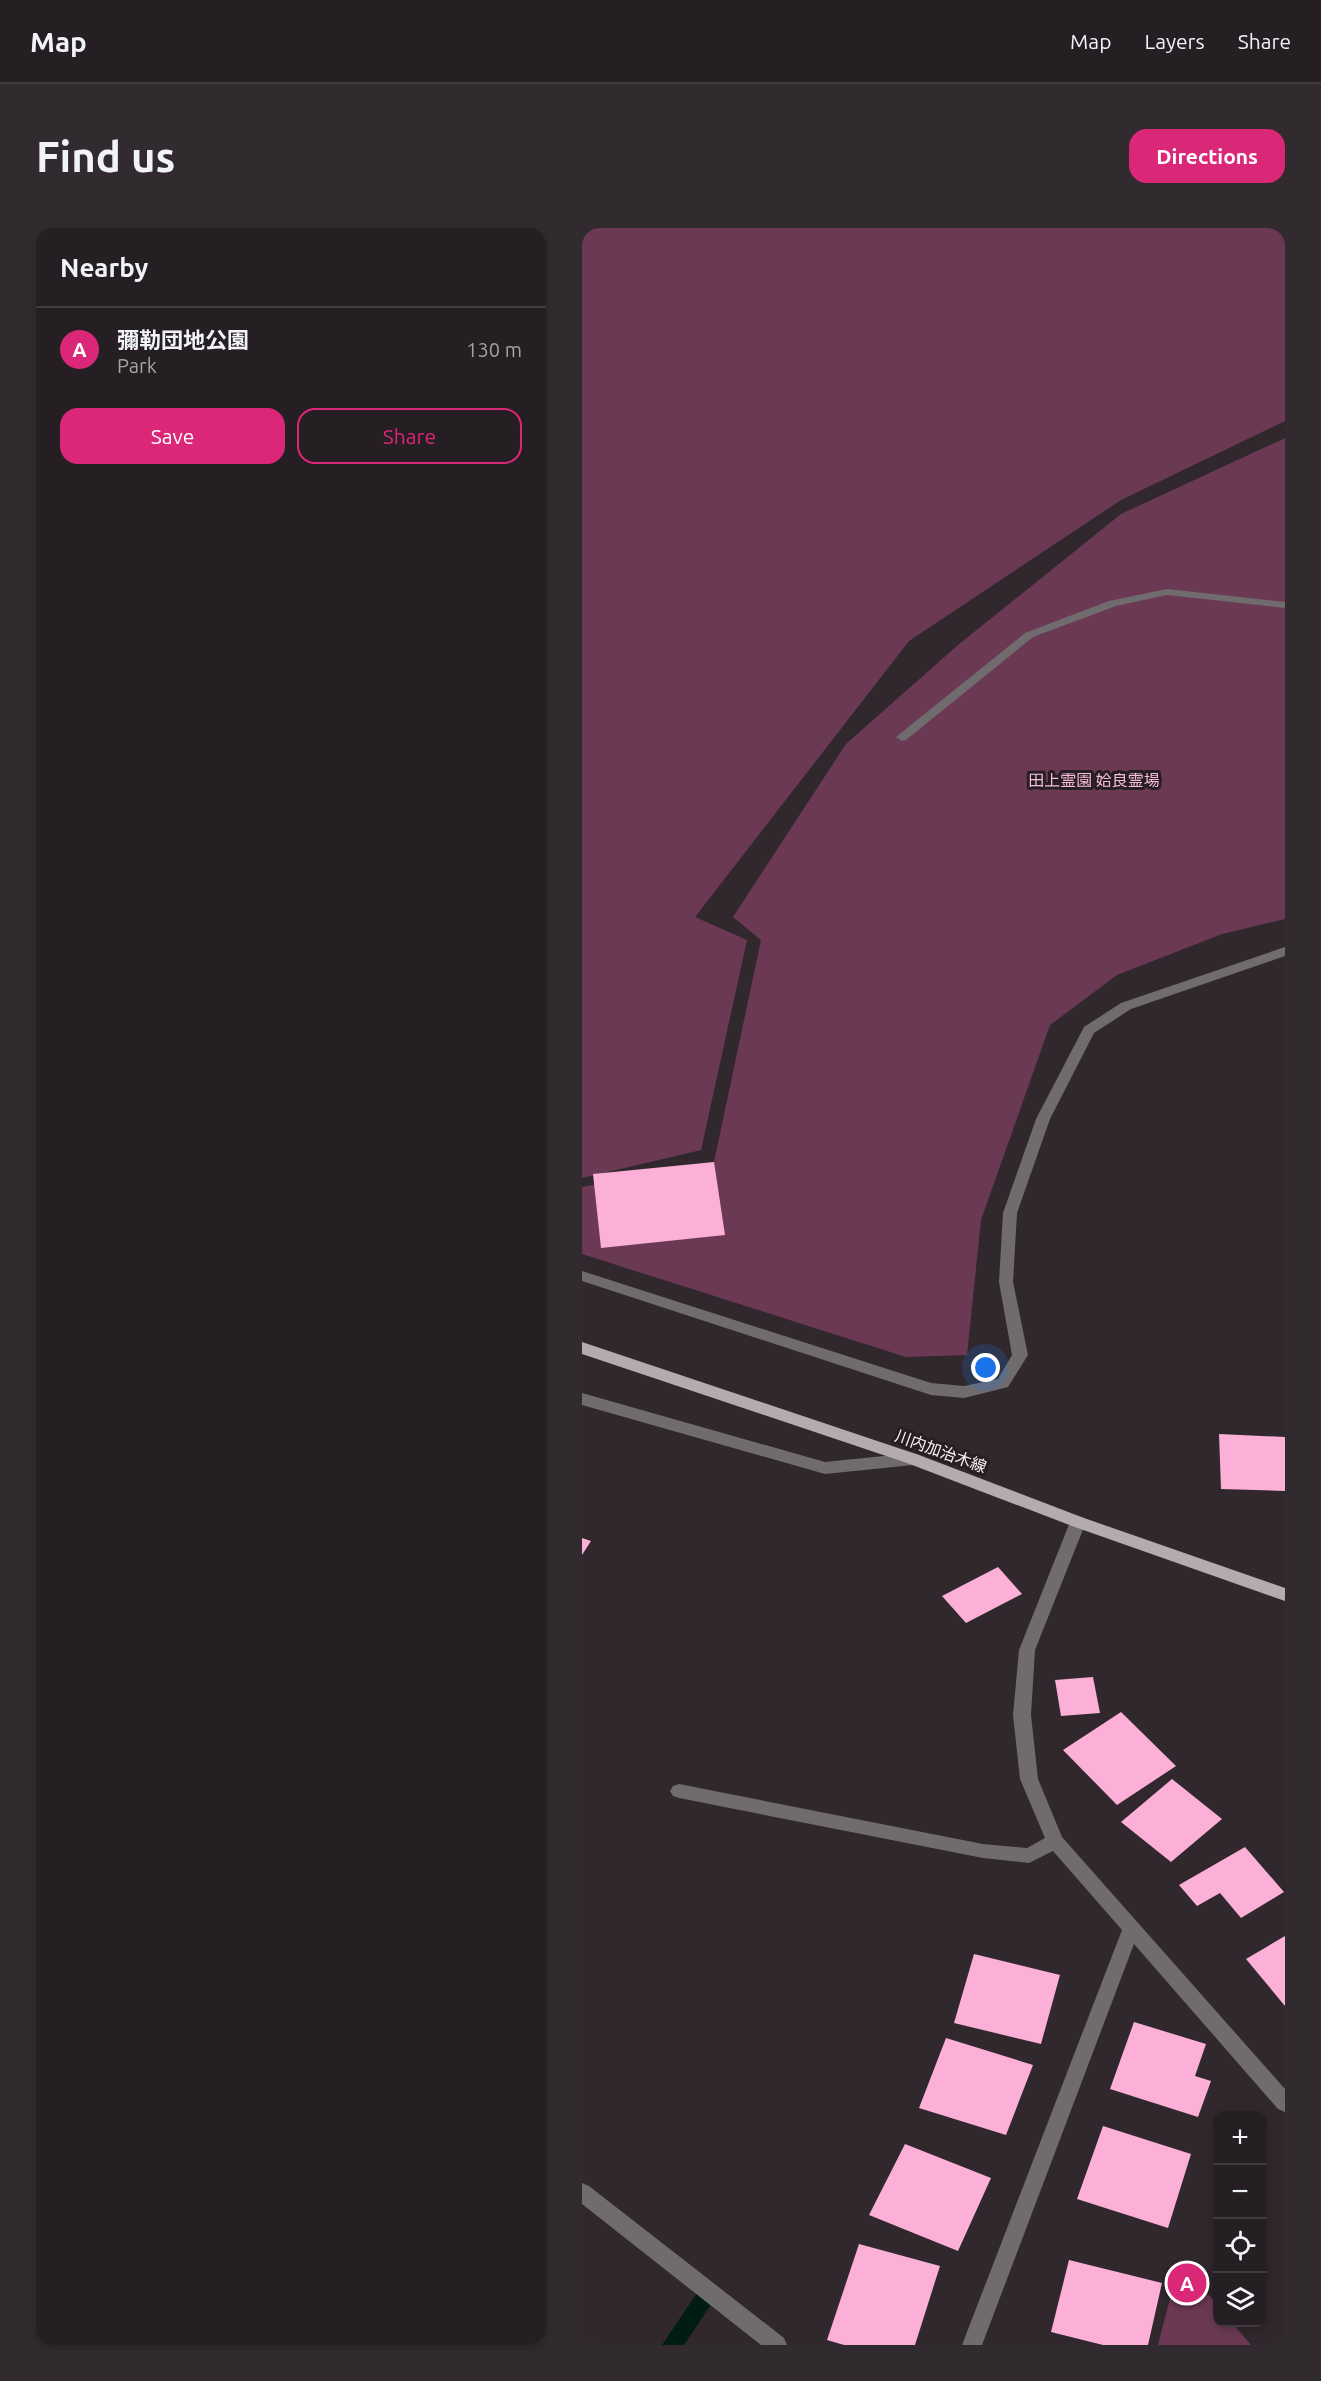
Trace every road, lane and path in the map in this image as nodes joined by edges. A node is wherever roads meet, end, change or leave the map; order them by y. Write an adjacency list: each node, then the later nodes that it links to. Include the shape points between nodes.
1 (1285, 605): 2 (street, via 1167,592 1113,603 1029,635)
2 (902, 737)
3 (1285, 951): 4 (street, via 1126,1006 1089,1030 1043,1119 1010,1213 1006,1282 1020,1355 1003,1383 964,1392 931,1389)
4 (582, 1276)
5 (582, 1348): 7 (main road, 川内加治木線)
6 (582, 1399): 7 (street, via 825,1468)
7 (913, 1459): 8 (main road, 川内加治木線)
8 (1078, 1522): 9 (main road, 川内加治木線); 11 (street, via 1027,1650 1022,1715 1029,1779)
9 (1285, 1595)
10 (679, 1791): 11 (street, via 983,1851 1029,1856)
11 (1055, 1841): 12 (street)
12 (1131, 1929): 13 (street); 16 (street)
13 (1285, 2103)
14 (582, 2192): 15 (street)
15 (777, 2345)
16 (972, 2345)

